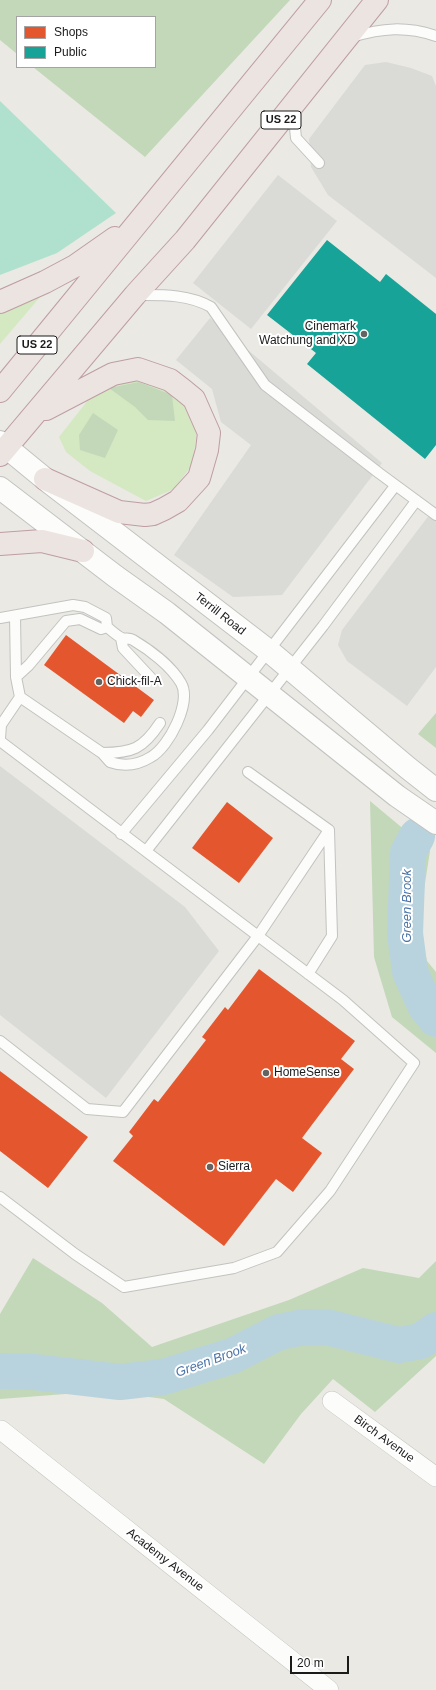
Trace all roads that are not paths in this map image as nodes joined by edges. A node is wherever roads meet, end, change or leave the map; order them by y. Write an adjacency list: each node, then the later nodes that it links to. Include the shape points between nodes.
1 (320, 0): 7 (highway, US 22)
2 (377, 0): 4 (highway, US 22)
3 (436, 36): 4 (lane, via 419,30 377,29)
4 (345, 39): 5 (highway, US 22)
5 (292, 106): 6 (lane, via 296,138); 8 (highway, US 22, via 185,240)
6 (319, 163)
7 (136, 223): 9 (highway, via 75,266); 10 (highway, US 22)
8 (135, 295): 11 (highway, US 22); 14 (lane, via 187,297 211,307 265,385)
9 (0, 302)
10 (0, 391)
11 (35, 415): 12 (highway, US 22); 13 (highway, via 113,374 138,369 170,380 194,399 209,433 199,478 178,501 153,514 119,512)
12 (2, 448): 13 (street, Terrill Road)
13 (45, 479): 24 (street, Terrill Road)
14 (395, 486): 16 (lane); 24 (lane)
15 (0, 488): 19 (street)
16 (416, 501): 17 (lane); 25 (lane)
17 (436, 515)
18 (0, 544): 19 (highway, via 42,541)
19 (83, 551): 28 (street, via 156,604)
20 (15, 616): 21 (lane); 22 (lane, via 65,606 85,607 106,618); 26 (lane)
21 (0, 618)
22 (107, 627): 23 (lane); 26 (lane, via 101,629 80,619 66,621)
23 (121, 638): 27 (lane, via 123,648); 33 (lane, via 132,639 176,675 183,688 182,711 174,730 152,757 128,766 110,762)
24 (269, 651): 25 (street, Terrill Road); 28 (lane)
25 (290, 669): 29 (lane); 35 (street, Terrill Road)
26 (16, 677): 30 (lane)
27 (151, 678)
28 (248, 678): 29 (street); 38 (lane)
29 (269, 694): 36 (street, via 397,796); 39 (lane)
30 (20, 697): 32 (lane, via 1,725); 33 (lane)
31 (160, 723): 33 (lane, via 145,742 133,751)
32 (0, 739): 38 (lane)
33 (102, 753)
34 (248, 772): 37 (lane)
35 (436, 790)
36 (436, 822)
37 (329, 830): 40 (lane); 41 (lane, via 332,936)
38 (121, 834): 39 (lane)
39 (146, 851): 40 (lane)
40 (258, 936): 41 (lane); 42 (lane, via 123,1112 87,1109)
41 (308, 974): 43 (lane, via 343,1000 414,1063 330,1191 278,1252 234,1268 124,1287 75,1254)
42 (0, 1041)
43 (0, 1197)
44 (332, 1401): 46 (street, Birch Avenue)
45 (1, 1430): 47 (street, Academy Avenue)
46 (436, 1477)
47 (329, 1690)

